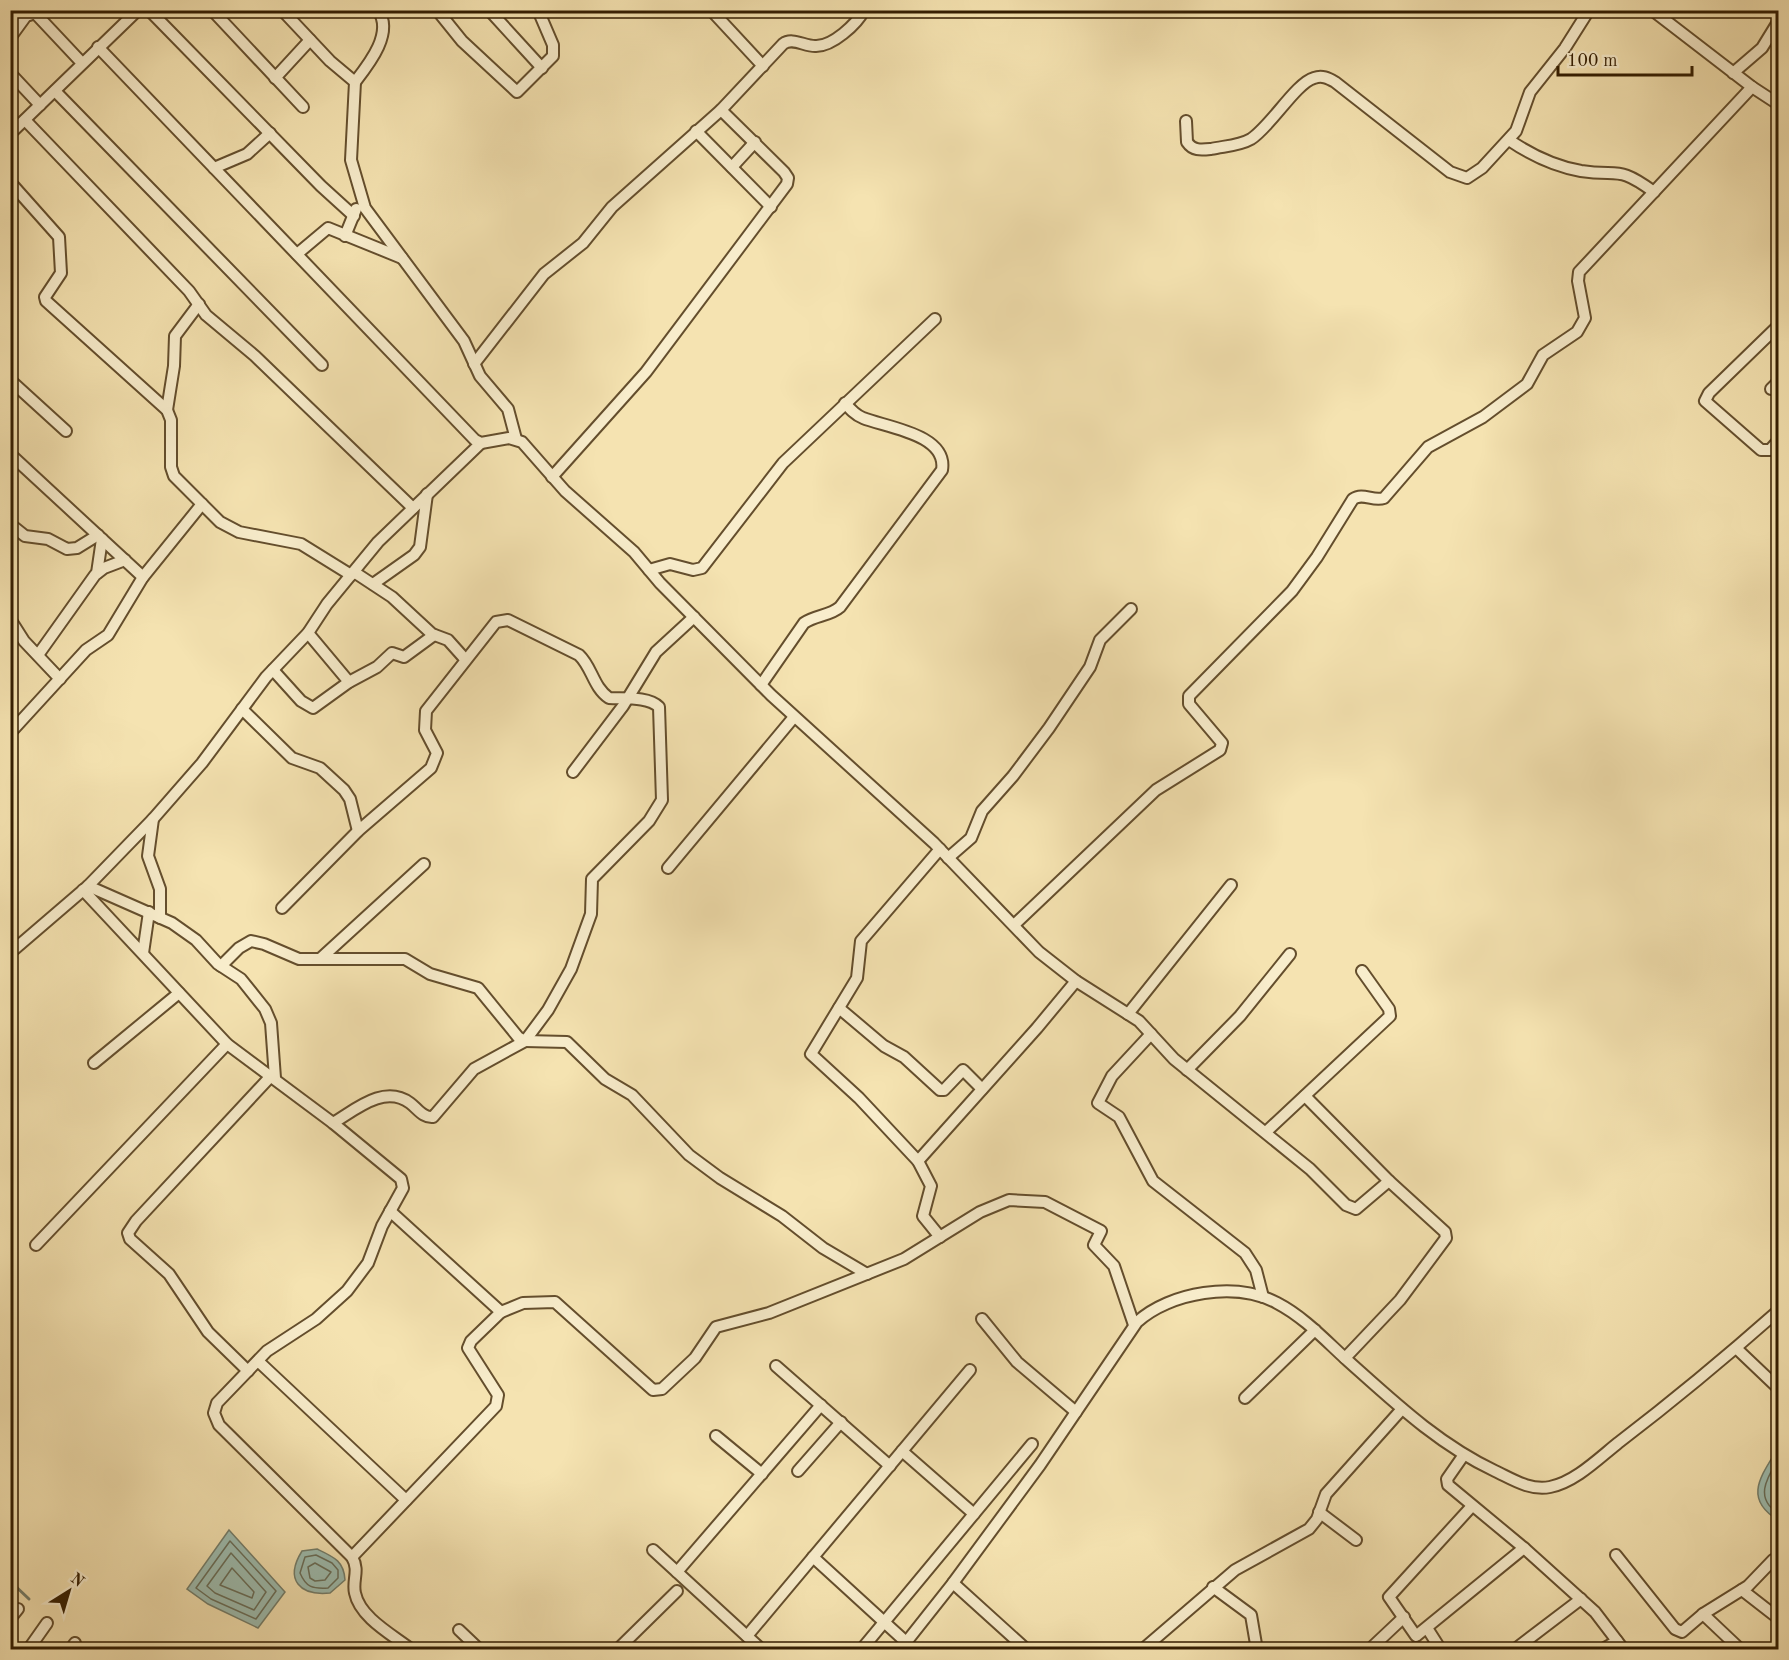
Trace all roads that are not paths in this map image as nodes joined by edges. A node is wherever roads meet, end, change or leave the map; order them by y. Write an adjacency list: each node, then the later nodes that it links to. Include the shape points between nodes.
1 (149, 10): 33 (street)
2 (212, 10): 22 (street)
3 (282, 10): 15 (street)
4 (378, 10): 23 (street, via 383,21 380,43)
5 (436, 10): 19 (street, via 514,91 519,91)
6 (489, 10): 19 (street)
7 (538, 10): 19 (street, via 554,49)
8 (711, 10): 18 (street)
9 (864, 10): 18 (street, via 844,32 821,45 786,41)
10 (1589, 10): 35 (street, via 1530,92 1519,126)
11 (1652, 10): 21 (street)
12 (136, 11): 16 (street)
13 (1779, 22): 21 (street, via 1762,48)
14 (10, 38): 17 (street, via 26,16 35,13)
15 (310, 40): 22 (street); 23 (street)
16 (98, 47): 17 (street); 37 (street)
17 (82, 63): 25 (street)
18 (763, 66): 29 (street)
19 (542, 68)
20 (10, 73): 27 (street)
21 (1733, 73): 24 (street)
22 (275, 78): 28 (street)
23 (355, 82): 41 (street, via 351,160)
24 (1752, 87): 26 (street); 40 (street)
25 (54, 91): 27 (street); 51 (street)
26 (1779, 104)
27 (40, 105): 30 (street)
28 (303, 107)
29 (721, 110): 32 (street); 36 (street)
30 (25, 120): 34 (street); 47 (street)
31 (1186, 121): 35 (street, via 1187,142 1194,148 1204,150 1244,142 1270,123 1311,78 1322,76 1457,176 1473,175)
32 (696, 131): 38 (street); 50 (street, via 612,207 584,243 544,274)
33 (270, 133): 37 (street, via 247,154); 43 (street)
34 (10, 134)
35 (1509, 140): 40 (street, via 1533,156 1571,169 1626,173)
36 (755, 142): 38 (street); 42 (street, via 788,178)
37 (214, 168): 45 (street)
38 (732, 168): 42 (street)
39 (10, 182): 54 (street, via 59,237 60,273 46,301)
40 (1653, 192): 99 (street, via 1579,272 1585,318 1577,332 1543,355 1527,384 1483,417 1428,447 1384,498 1353,499 1292,591 1189,696 1189,704 1220,740 1221,748 1156,790)
41 (361, 198): 43 (street); 46 (street)
42 (771, 207): 60 (street, via 646,372)
43 (354, 216): 44 (street)
44 (345, 236): 45 (street, via 326,228); 46 (street)
45 (297, 254): 58 (street)
46 (402, 258): 50 (street, via 460,334)
47 (198, 304): 54 (street, via 175,336); 63 (street)
48 (935, 319): 53 (street)
49 (1779, 326): 57 (street, via 1705,401 1761,450 1770,450)
50 (474, 364): 56 (street, via 508,409)
51 (322, 365)
52 (10, 381): 55 (street)
53 (845, 403): 67 (street, via 783,463 702,568 693,570 670,564); 82 (street, via 860,417 916,434 940,455 942,470 840,607 804,623)
54 (167, 411): 62 (street, via 171,420 172,472)
55 (66, 431)
56 (516, 439): 58 (street); 60 (street)
57 (1779, 441)
58 (482, 443): 61 (street)
59 (10, 454): 65 (street)
60 (552, 477): 67 (street)
61 (427, 495): 63 (street); 71 (street, via 418,551)
62 (202, 504): 69 (street, via 232,530 301,544); 70 (street)
63 (413, 508): 69 (street)
64 (10, 524): 65 (street, via 25,536 48,539 67,549)
65 (100, 537): 66 (street); 68 (street)
66 (125, 560): 68 (street); 70 (street)
67 (650, 570): 73 (street)
68 (97, 573): 77 (street)
69 (352, 573): 71 (street); 75 (street)
70 (143, 577): 80 (street, via 108,635 86,650)
71 (373, 584): 76 (street, via 404,606)
72 (1131, 609): 91 (street, via 1101,638 1090,667 1055,719 1020,768 982,811 971,838)
73 (694, 617): 82 (street); 83 (street, via 656,652)
74 (10, 619): 77 (street)
75 (308, 633): 79 (street); 81 (street)
76 (434, 635): 78 (street, via 448,640); 81 (street, via 404,657 392,653 377,667)
77 (38, 655): 80 (street)
78 (465, 659): 83 (street, via 496,622 508,620 579,655 609,698); 89 (street, via 424,716 425,730 436,753 435,762)
79 (273, 670): 81 (street, via 311,708); 84 (street)
80 (60, 679): 86 (street)
81 (349, 682)
82 (760, 685): 85 (street)
83 (628, 698): 87 (street); 111 (street, via 659,707 662,800 649,821 592,879 593,908 571,969)
84 (242, 709): 88 (street); 89 (street, via 292,758 320,768 347,793)
85 (794, 717): 90 (street); 93 (street)
86 (10, 733)
87 (573, 772)
88 (153, 819): 95 (street); 98 (street, via 148,856 160,889)
89 (358, 831): 96 (street)
90 (940, 849): 91 (street); 108 (street, via 861,941 857,978)
91 (948, 858): 99 (street)
92 (424, 864): 103 (street)
93 (668, 868)
94 (1231, 885): 109 (street)
95 (85, 888): 97 (street); 100 (street); 101 (street)
96 (282, 908)
97 (149, 912): 98 (street); 101 (street)
98 (160, 918): 104 (street, via 190,935)
99 (1014, 925): 106 (street, via 1039,952)
100 (10, 953)
101 (143, 953): 107 (street)
102 (1290, 954): 114 (street, via 1240,1016)
103 (320, 959): 104 (street, via 293,958 251,942); 111 (street, via 405,959 430,974 471,984 483,993 514,1034)
104 (221, 966): 115 (street, via 242,979 265,1009 274,1037)
105 (1362, 971): 117 (street, via 1390,1014)
106 (1076, 981): 109 (street); 116 (street)
107 (179, 993): 112 (street); 113 (street)
108 (839, 1008): 116 (street, via 940,1090 962,1070); 120 (street, via 811,1057 859,1098)
109 (1128, 1014): 110 (street)
110 (1151, 1034): 114 (street); 126 (street, via 1112,1076 1098,1103 1119,1118 1153,1181 1245,1253 1256,1270)
111 (525, 1041): 118 (street, via 474,1070 433,1117 426,1117 405,1100 380,1096); 125 (street, via 560,1040 570,1044 605,1078 632,1095 689,1155)
112 (227, 1044): 115 (street); 124 (street)
113 (94, 1063)
114 (1188, 1070): 119 (street)
115 (273, 1077): 118 (street); 137 (street, via 128,1233 168,1274 208,1332)
116 (982, 1089): 120 (street)
117 (1305, 1096): 119 (street); 121 (street)
118 (333, 1123): 122 (street, via 401,1179 403,1188)
119 (1266, 1132): 121 (street, via 1353,1209)
120 (918, 1161): 123 (street, via 931,1188 923,1216)
121 (1389, 1181): 133 (street, via 1446,1236 1400,1300)
122 (390, 1211): 128 (street); 134 (street, via 368,1263 347,1291)
123 (940, 1237): 125 (street, via 904,1259); 130 (street, via 999,1203 1036,1200 1056,1206 1101,1231 1094,1245 1114,1266)
124 (36, 1245)
125 (867, 1274): 128 (street, via 769,1313 716,1327 695,1358 658,1390 650,1388 555,1302 523,1303)
126 (1263, 1297): 130 (street, via 1215,1292 1185,1298 1149,1311); 131 (street)
127 (1779, 1311): 132 (street)
128 (501, 1312): 151 (street, via 468,1348 498,1395 498,1402)
129 (982, 1319): 142 (street, via 1017,1362)
130 (1134, 1325): 142 (street)
131 (1316, 1330): 133 (street); 139 (street)
132 (1736, 1348): 138 (street); 147 (street, via 1663,1409 1561,1484 1535,1488)
133 (1345, 1358): 141 (street)
134 (258, 1360): 137 (street); 151 (street)
135 (776, 1366): 140 (street)
136 (970, 1370): 146 (street)
137 (248, 1371): 159 (street, via 217,1403 215,1419)
138 (1779, 1388)
139 (1245, 1398)
140 (821, 1405): 143 (street); 150 (street)
141 (1402, 1409): 147 (street); 153 (street, via 1326,1494)
142 (1076, 1412): 163 (street)
143 (841, 1422): 148 (street); 149 (street)
144 (716, 1436): 150 (street)
145 (1032, 1444): 154 (street)
146 (902, 1451): 148 (street); 154 (street)
147 (1464, 1456): 152 (street, via 1446,1483)
148 (890, 1466): 160 (street)
149 (798, 1471)
150 (762, 1474): 162 (street)
151 (406, 1500): 159 (street)
152 (1472, 1506): 156 (street); 170 (street, via 1389,1598)
153 (1319, 1512): 155 (street); 164 (street, via 1309,1529 1243,1565)
154 (974, 1514): 174 (street)
155 (1356, 1540)
156 (1524, 1548): 167 (street); 175 (street)
157 (653, 1550): 162 (street)
158 (1616, 1555): 169 (street, via 1677,1630 1684,1630)
159 (352, 1557): 181 (street, via 357,1566 357,1601)
160 (813, 1557): 174 (street); 177 (street)
161 (1779, 1558): 165 (street)
162 (677, 1572): 177 (street)
163 (953, 1583): 179 (street); 186 (street)
164 (1213, 1587): 187 (street); 188 (street, via 1251,1615)
165 (1742, 1590): 169 (street); 171 (street)
166 (677, 1591): 183 (street)
167 (1581, 1599): 178 (street, via 1596,1612); 191 (street)
168 (18, 1609): 172 (street)
169 (1703, 1614): 193 (street)
170 (1404, 1617): 175 (street, via 1416,1636); 189 (street)
171 (1779, 1618)
172 (10, 1619)
173 (48, 1623): 180 (street)
174 (884, 1623): 179 (street); 185 (street)
175 (1427, 1628): 190 (street)
176 (459, 1630): 182 (street)
177 (747, 1636): 184 (street)
178 (1620, 1645): 192 (street)
179 (903, 1646)
180 (28, 1650)
181 (412, 1650)
182 (480, 1650)
183 (617, 1650)
184 (762, 1650)
185 (861, 1650)
186 (1027, 1650)
187 (1142, 1650)
188 (1257, 1650)
189 (1369, 1650)
190 (1441, 1650)
191 (1514, 1650)
192 (1601, 1650)
193 (1741, 1650)

